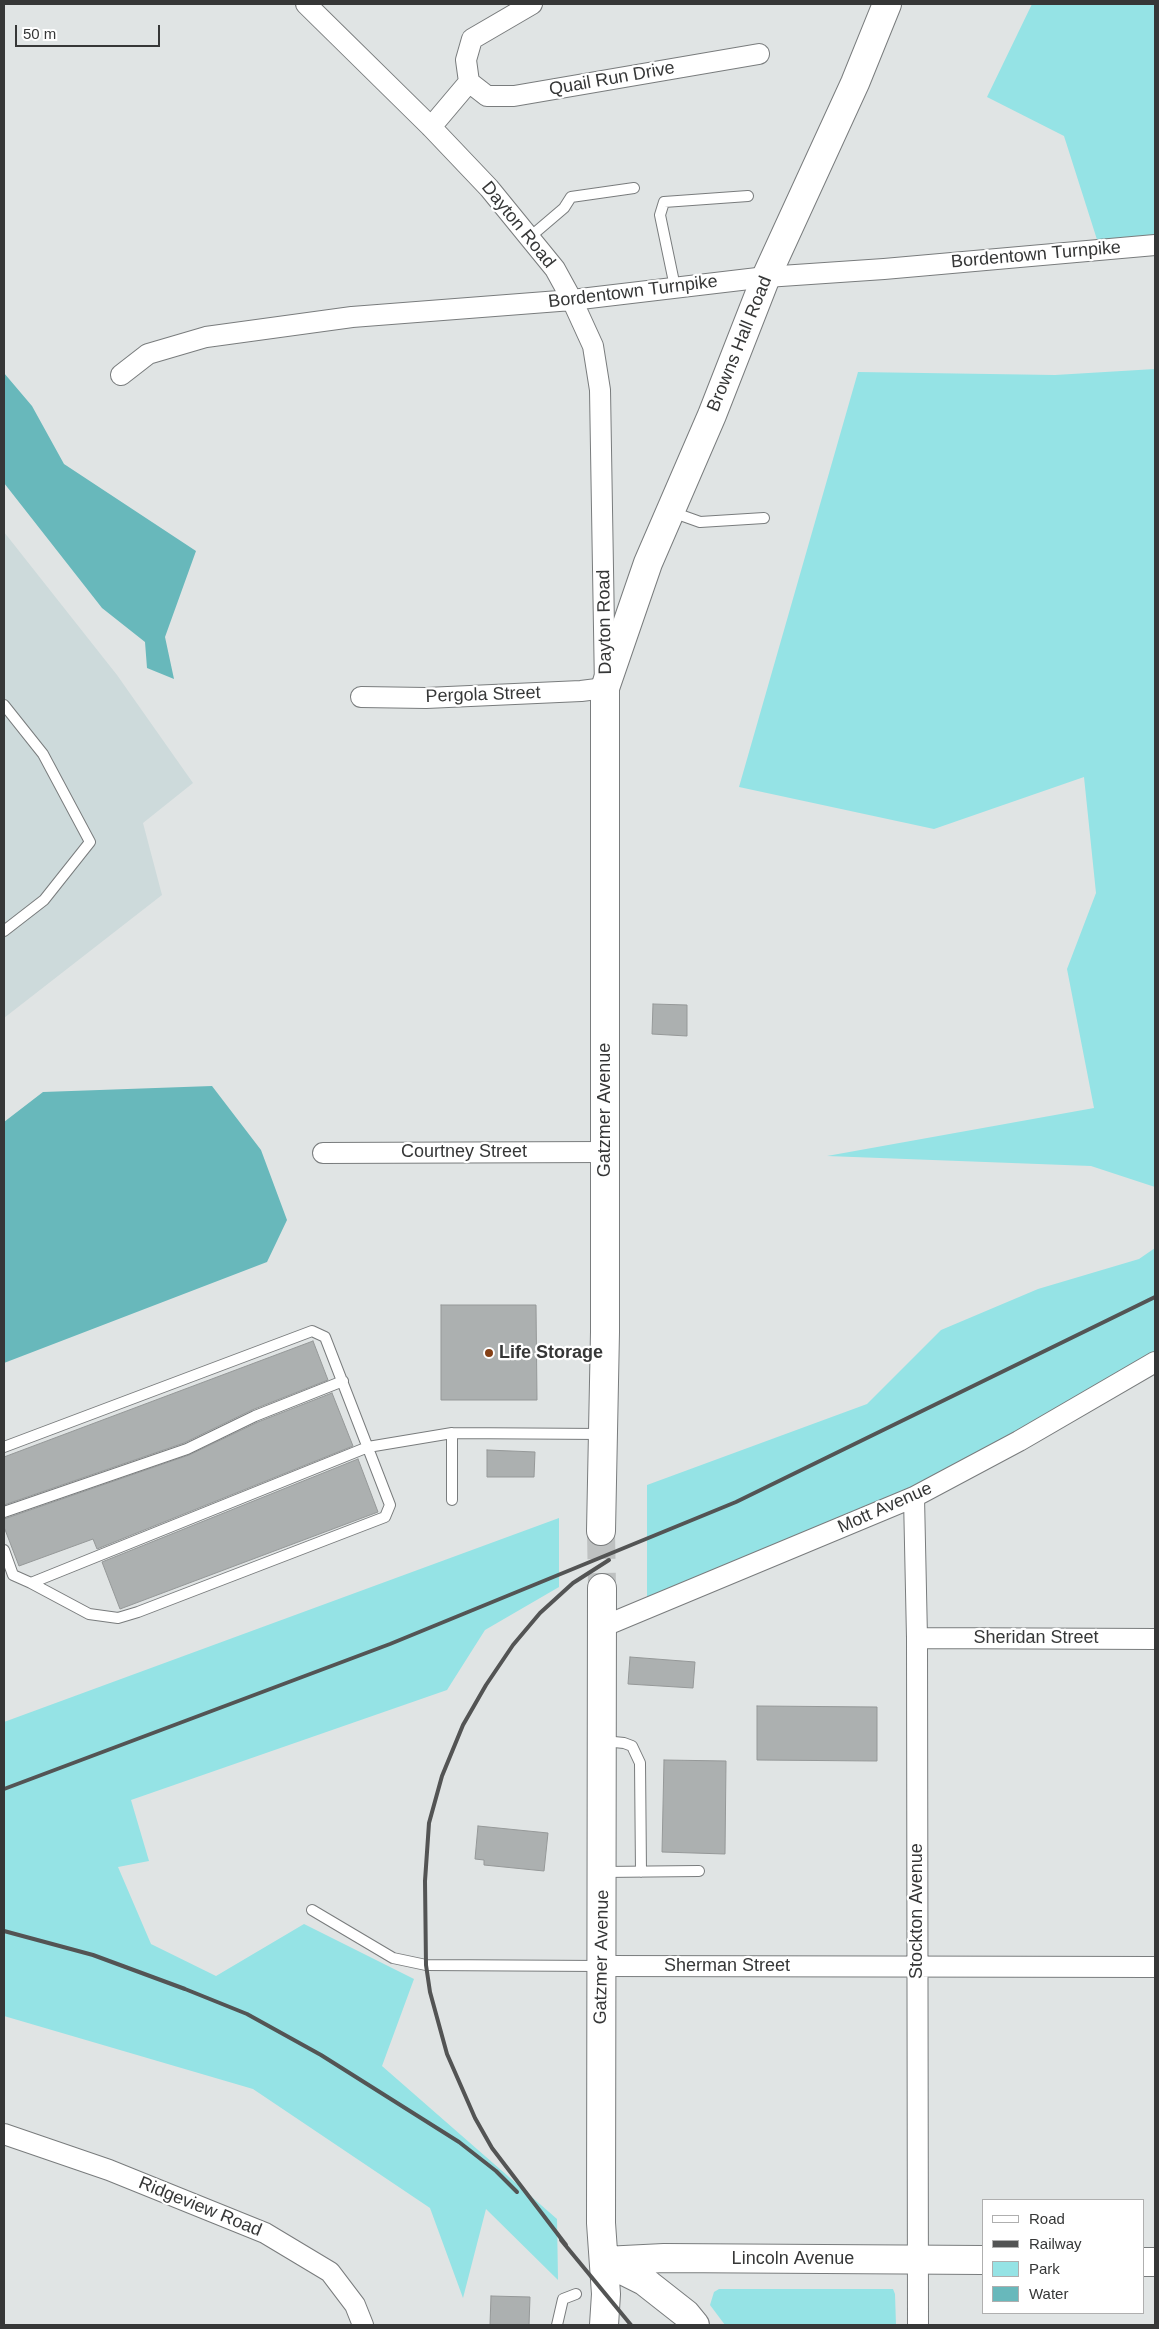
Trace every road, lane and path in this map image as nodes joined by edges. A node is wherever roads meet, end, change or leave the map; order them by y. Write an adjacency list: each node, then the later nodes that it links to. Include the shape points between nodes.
1 (306, 4): 6 (street, Dayton Road)
2 (532, 4): 5 (street, via 472,39 466,60)
3 (887, 4): 11 (street, Browns Hall Road, via 855,83)
4 (759, 54): 5 (street, Quail Run Drive, via 514,96 488,96)
5 (469, 82): 6 (street)
6 (431, 128): 9 (street, Dayton Road)
7 (634, 188): 9 (lane, via 571,197 564,208)
8 (748, 196): 12 (lane, via 664,202 660,215)
9 (530, 237): 13 (street, Dayton Road, via 555,269)
10 (1155, 245): 11 (street, Bordentown Turnpike)
11 (766, 277): 12 (street, Bordentown Turnpike); 15 (street, Browns Hall Road)
12 (675, 287): 13 (street, Bordentown Turnpike)
13 (572, 300): 14 (street, Bordentown Turnpike, via 352,317 206,337 148,354); 17 (street, Dayton Road, via 593,346 600,390)
14 (121, 375)
15 (670, 511): 16 (lane, via 700,522); 17 (street, Browns Hall Road, via 648,563)
16 (764, 518)
17 (606, 688): 18 (street, Pergola Street, via 426,698); 21 (street, Gatzmer Avenue)
18 (361, 697)
19 (4, 704): 20 (lane, via 43,754 90,842 44,900)
20 (4, 932)
21 (605, 1152): 22 (street, Courtney Street); 26 (street, Gatzmer Avenue)
22 (323, 1153)
23 (1155, 1362): 29 (street, Mott Avenue, via 1019,1441)
24 (342, 1381): 27 (lane, via 325,1338 312,1331); 28 (lane); 31 (lane, via 187,1449)
25 (452, 1433): 26 (lane); 28 (lane); 30 (lane)
26 (603, 1434): 32 (street, Gatzmer Avenue)
27 (4, 1447)
28 (368, 1447): 34 (lane); 34 (lane, via 390,1505 386,1517 118,1618 89,1614)
29 (914, 1496): 36 (street, Mott Avenue); 37 (street, Stockton Avenue)
30 (452, 1500)
31 (4, 1512)
32 (601, 1531)
33 (4, 1550): 34 (lane, via 13,1575)
34 (31, 1583)
35 (602, 1588): 36 (street, Gatzmer Avenue)
36 (602, 1628): 39 (street, Gatzmer Avenue)
37 (917, 1638): 38 (street, Sheridan Street); 44 (street, Stockton Avenue)
38 (1155, 1639)
39 (602, 1741): 41 (street, Gatzmer Avenue); 42 (lane, via 632,1746 640,1763)
40 (699, 1871): 42 (lane)
41 (603, 1872): 42 (lane); 45 (street, Gatzmer Avenue)
42 (641, 1872)
43 (312, 1910): 45 (lane, Sherman Street, via 393,1958 426,1965)
44 (917, 1965): 45 (street, Sherman Street); 46 (street, Sherman Street); 48 (street, Stockton Avenue)
45 (602, 1966): 50 (street, Gatzmer Avenue, via 601,2223)
46 (1155, 1967)
47 (4, 2134): 52 (street, Ridgeview Road, via 109,2170 265,2233 330,2272 355,2305)
48 (919, 2259): 49 (street, Lincoln Avenue); 50 (street, Lincoln Avenue, via 664,2258); 56 (street, Stockton Avenue)
49 (982, 2260)
50 (604, 2261): 54 (street, Gatzmer Avenue); 55 (street, via 644,2281)
51 (576, 2294): 53 (lane, via 563,2300)
52 (363, 2325)
53 (557, 2325)
54 (604, 2325)
55 (696, 2325)
56 (918, 2325)

